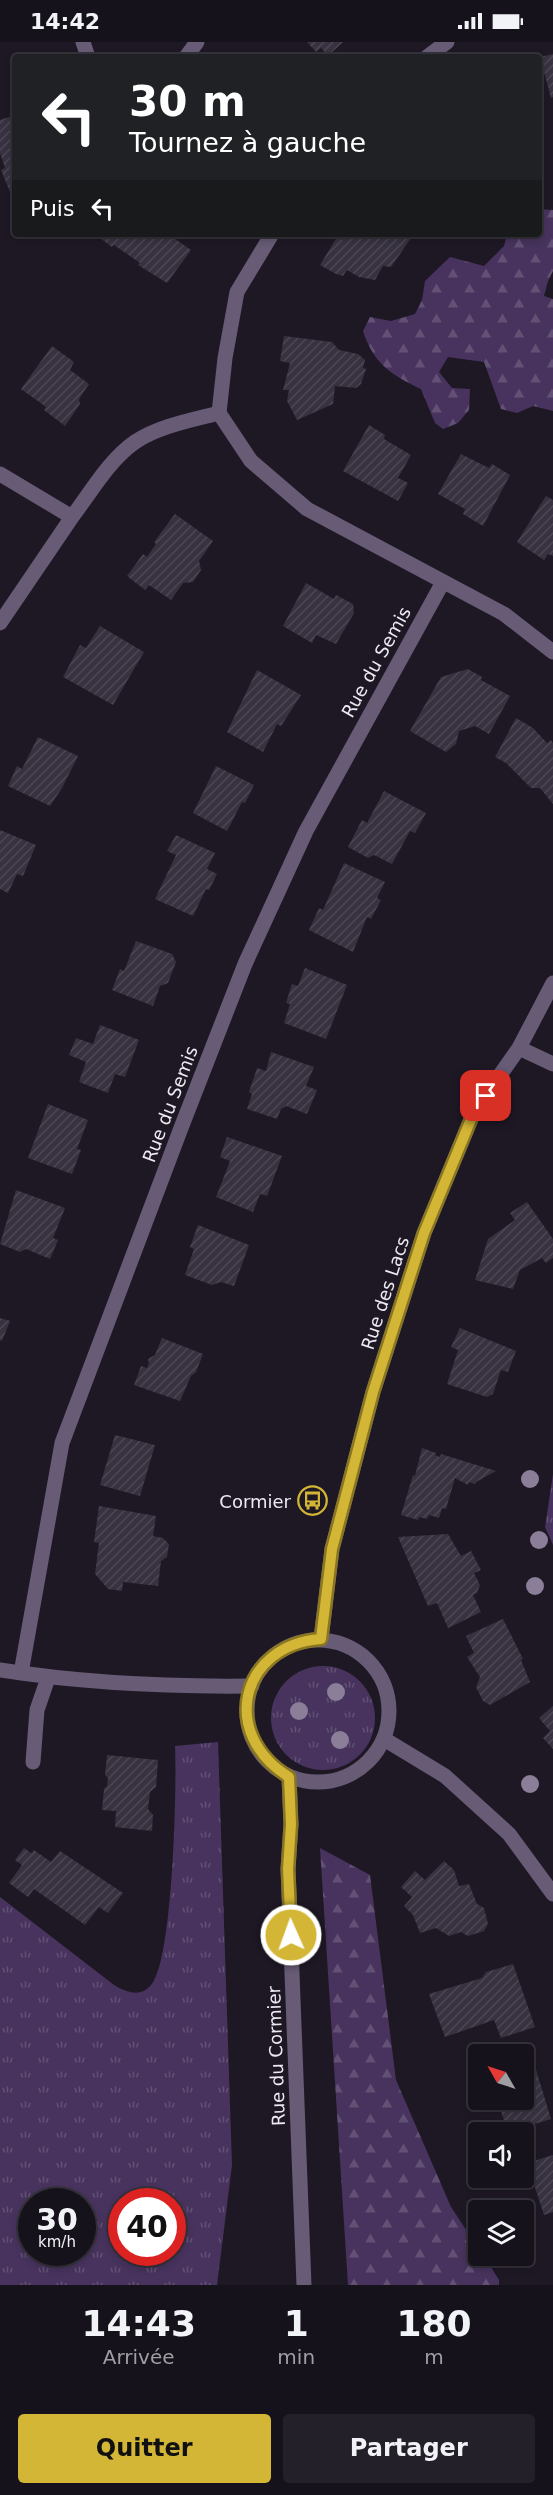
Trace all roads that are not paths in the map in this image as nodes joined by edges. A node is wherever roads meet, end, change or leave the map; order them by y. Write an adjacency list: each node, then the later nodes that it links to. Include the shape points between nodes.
1 (447, 42): 2 (street)
2 (431, 54)
3 (270, 237): 4 (street, via 237,292)
4 (219, 413): 6 (street, via 179,423 136,442 114,462); 7 (street, via 251,461 307,509)
5 (0, 474): 6 (street)
6 (72, 517): 8 (street)
7 (443, 582): 9 (street, via 504,614); 15 (street, Rue du Semis, via 306,831 245,964 185,1117 62,1443)
8 (0, 623)
9 (553, 652)
10 (553, 983): 11 (street, Rue des Lacs)
11 (519, 1048): 12 (street); 13 (street, Rue des Lacs, via 474,1112 424,1233 373,1392 332,1549)
12 (553, 1064)
13 (321, 1639): 17 (street, via 304,1641 280,1652 260,1670); 18 (street, via 359,1651 384,1681 390,1720)
14 (0, 1670): 15 (street)
15 (21, 1673): 16 (street)
16 (48, 1678): 17 (street); 19 (street, via 37,1710)
17 (252, 1686): 20 (street, via 247,1703 252,1739 261,1754)
18 (384, 1739): 20 (street, via 372,1759 355,1773 334,1781 311,1782); 21 (street, via 445,1776 509,1834)
19 (33, 1762)
20 (289, 1777): 22 (street, Rue du Cormier, via 288,1869)
21 (553, 1894)
22 (304, 2262): 23 (street, Rue du Cormier); 24 (street, Rue du Cormier)
23 (296, 2285)
24 (303, 2285)

